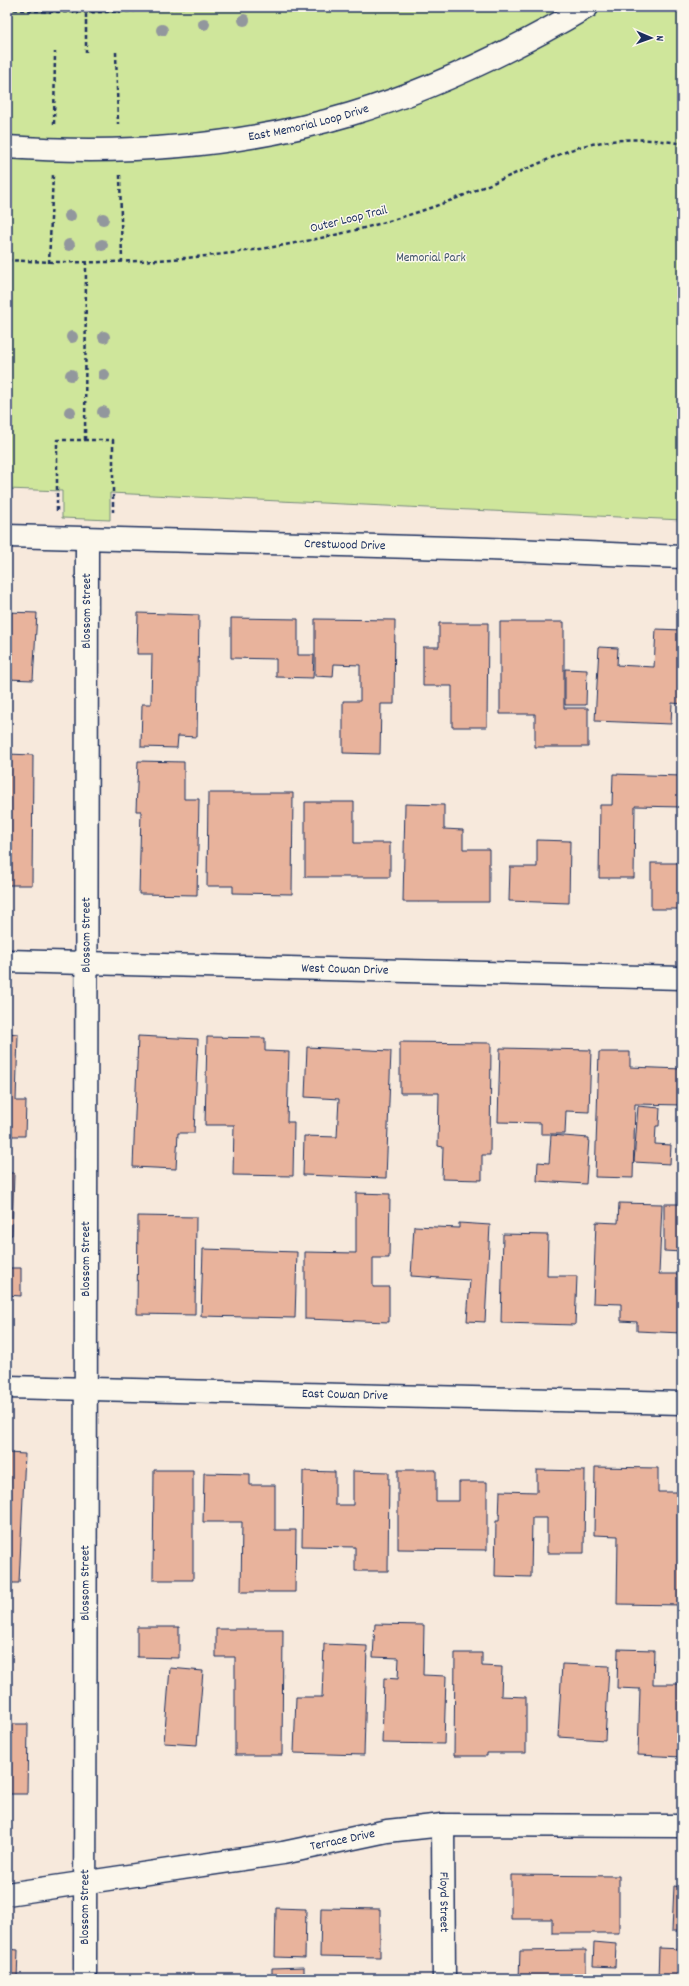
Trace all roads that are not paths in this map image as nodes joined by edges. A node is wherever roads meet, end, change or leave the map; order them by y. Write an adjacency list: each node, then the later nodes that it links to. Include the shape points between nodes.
1 (587, 7): 2 (street, East Memorial Loop Drive, via 485,62 416,91 351,114 292,129 236,139 119,149 54,150)
2 (7, 147)
3 (7, 536): 4 (street, Crestwood Drive)
4 (87, 538): 5 (street, Crestwood Drive); 7 (street, Blossom Street)
5 (682, 557)
6 (7, 961): 7 (street, West Cowan Drive)
7 (86, 964): 8 (street, West Cowan Drive); 10 (street, Blossom Street)
8 (682, 978)
9 (7, 1387): 10 (street, East Cowan Drive)
10 (86, 1390): 11 (street, East Cowan Drive); 14 (street, Blossom Street)
11 (682, 1403)
12 (443, 1825): 13 (street, Terrace Drive); 14 (street, Terrace Drive, via 387,1831 283,1853); 17 (street, Floyd Street)
13 (682, 1826)
14 (86, 1883): 15 (street, Terrace Drive); 16 (street, Blossom Street)
15 (7, 1894)
16 (85, 1979)
17 (444, 1979)

